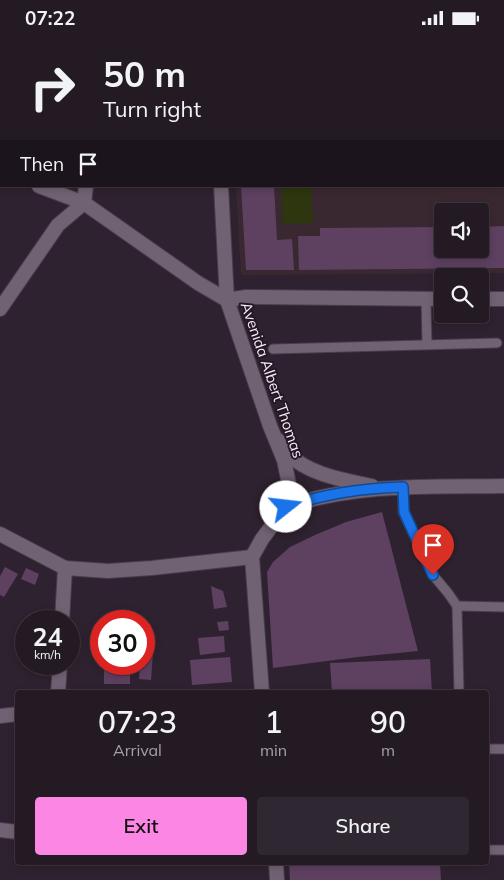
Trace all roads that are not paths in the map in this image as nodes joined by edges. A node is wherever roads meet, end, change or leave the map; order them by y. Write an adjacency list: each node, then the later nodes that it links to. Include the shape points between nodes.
1 (42, 187): 4 (street)
2 (86, 187): 4 (street)
3 (221, 187): 9 (street, Avenida Albert Thomas)
4 (84, 203): 9 (street); 10 (street, via 58,225)
5 (426, 299): 6 (street); 9 (street, via 246,297); 12 (lane)
6 (434, 299)
7 (489, 299): 8 (street)
8 (504, 299)
9 (227, 300): 14 (street, Avenida Albert Thomas)
10 (0, 309)
11 (497, 343): 12 (lane)
12 (426, 344): 13 (lane)
13 (273, 349)
14 (270, 427): 17 (street, via 287,453 301,463 321,473); 18 (street, Avenida Albert Thomas, via 288,475 291,494)
15 (504, 486): 16 (street)
16 (403, 487): 17 (street); 22 (lane, via 404,512 433,575)
17 (378, 488): 18 (street)
18 (286, 507): 20 (street, Avenida Albert Thomas)
19 (0, 534): 21 (street)
20 (252, 557): 21 (street, via 108,571); 27 (street)
21 (65, 567): 24 (street)
22 (457, 606): 23 (lane); 28 (lane)
23 (504, 607)
24 (63, 610)
25 (59, 675): 26 (street)
26 (58, 690)
27 (262, 690)
28 (459, 690)
29 (15, 714): 30 (street)
30 (0, 716)
31 (489, 749): 32 (lane)
32 (504, 749)
33 (0, 830): 34 (street)
34 (15, 832)
35 (489, 850): 36 (lane)
36 (504, 850)
37 (276, 865): 38 (street)
38 (277, 880)

